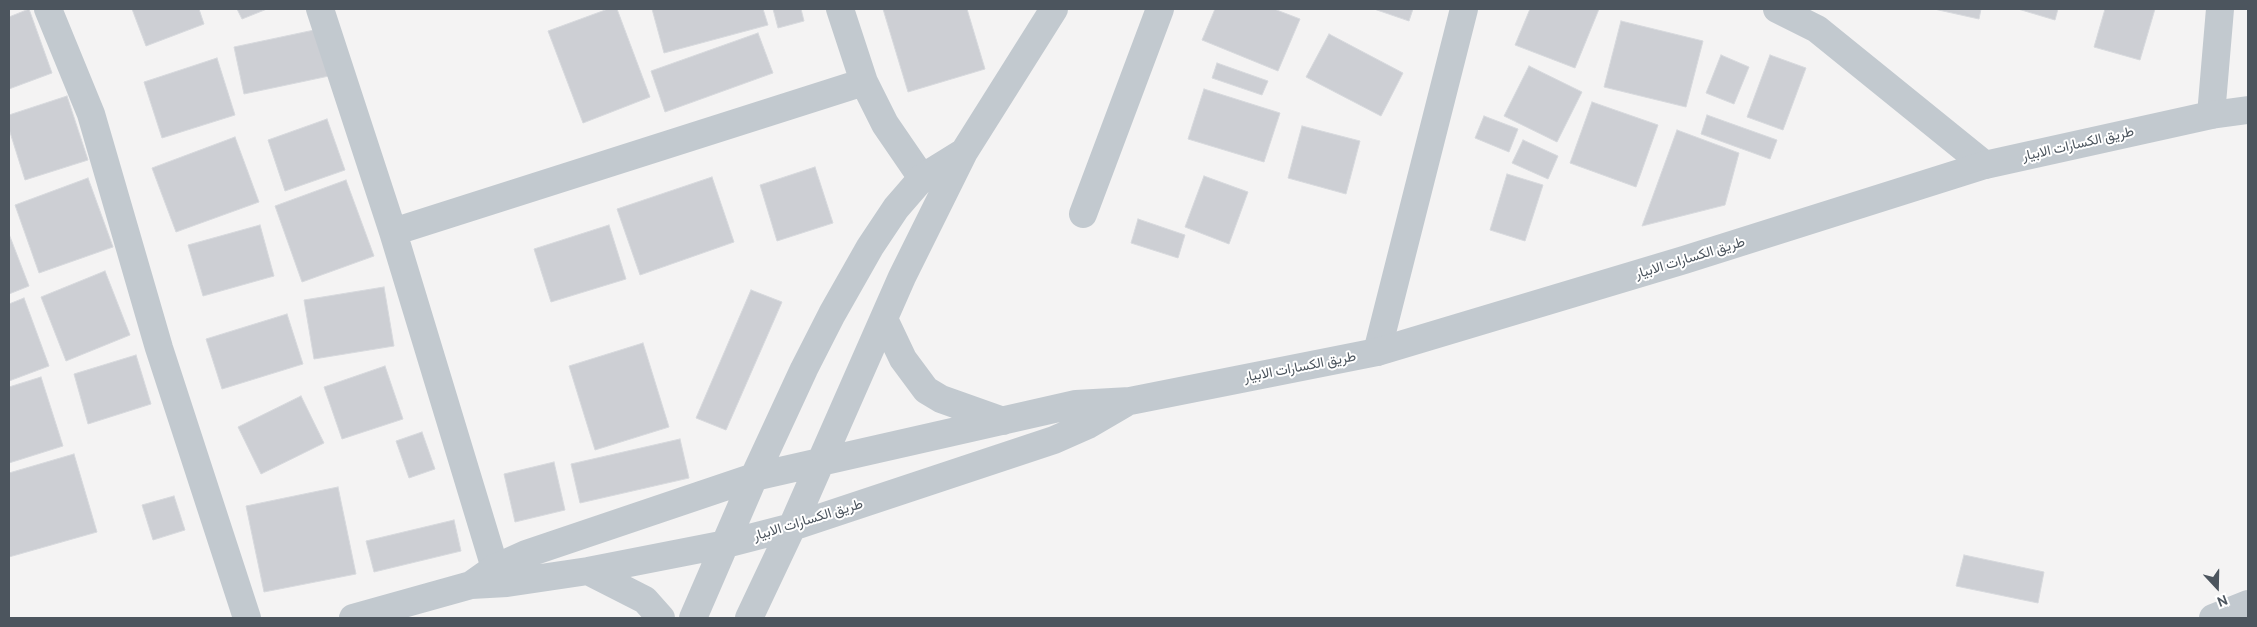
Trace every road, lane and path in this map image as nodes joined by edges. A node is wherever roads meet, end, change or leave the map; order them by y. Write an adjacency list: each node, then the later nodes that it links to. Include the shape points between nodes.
1 (48, 9): 29 (street, via 91,114 159,348)
2 (320, 9): 16 (street)
3 (840, 9): 9 (street)
4 (1054, 9): 12 (street)
5 (1160, 9): 15 (street)
6 (1464, 9): 18 (street)
7 (1777, 9): 13 (street, via 1817,29)
8 (2220, 9): 11 (street)
9 (864, 82): 14 (street, via 885,124); 16 (street)
10 (2248, 110): 11 (street, طريق الكسارات الابيار)
11 (2211, 115): 13 (street, طريق الكسارات الابيار)
12 (964, 152): 14 (street); 17 (street)
13 (1985, 165): 18 (street, طريق الكسارات الابيار)
14 (922, 178): 22 (street, via 896,208 870,247 832,314)
15 (1083, 214)
16 (393, 232): 25 (street)
17 (884, 319): 20 (street, via 903,359 926,390); 21 (street)
18 (1377, 352): 19 (street, طريق الكسارات الابيار)
19 (1130, 401): 20 (street, طريق الكسارات الابيار, via 1076,404); 23 (street, طريق الكسارات الابيار, via 1054,440)
20 (1005, 421): 21 (street, طريق الكسارات الابيار)
21 (821, 461): 22 (street, طريق الكسارات الابيار); 23 (street)
22 (754, 477): 24 (street); 25 (street, طريق الكسارات الابيار, via 630,517)
23 (792, 527): 24 (street, طريق الكسارات الابيار); 33 (street)
24 (726, 544): 26 (street, طريق الكسارات الابيار); 32 (street)
25 (495, 568): 27 (street, طريق الكسارات الابيار)
26 (588, 571): 27 (street, طريق الكسارات الابيار, via 506,584); 31 (street, via 645,600)
27 (471, 585): 30 (street, طريق الكسارات الابيار)
28 (2248, 604): 34 (street)
29 (247, 618)
30 (353, 618)
31 (661, 618)
32 (693, 618)
33 (749, 618)
34 (2213, 618)

